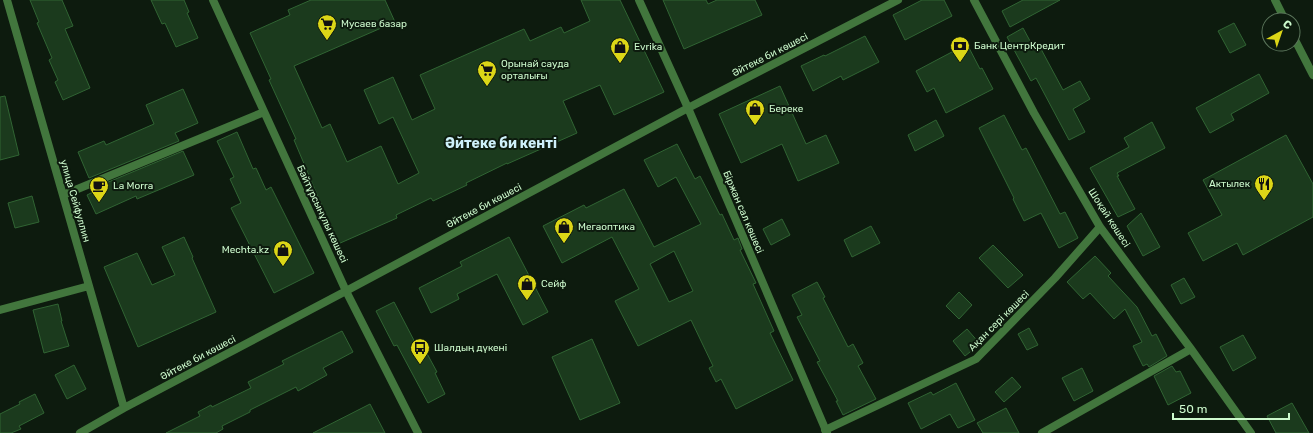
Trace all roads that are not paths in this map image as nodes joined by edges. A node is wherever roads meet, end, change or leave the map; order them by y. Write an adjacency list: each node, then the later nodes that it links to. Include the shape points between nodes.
1 (7, 0): 12 (street, улица Сейфуллин)
2 (213, 0): 11 (street, Байтұрсынұлы көшесі)
3 (639, 0): 10 (street, Біржан сал көшесі)
4 (898, 0): 10 (street, Әйтеке би көшесі)
5 (974, 0): 13 (street, Шоқай көшесі, via 1034,113)
6 (1275, 0): 7 (street)
7 (1281, 12)
8 (1301, 52): 9 (street)
9 (1313, 75)
10 (688, 108): 15 (street, Әйтеке би көшесі); 19 (street, Біржан сал көшесі)
11 (264, 112): 12 (street); 15 (street, Байтұрсынұлы көшесі)
12 (63, 195): 14 (street, улица Сейфуллин)
13 (1100, 227): 17 (street, Шоқай көшесі); 19 (street, Ақан сері көшесі, via 1055,278 976,359)
14 (89, 286): 16 (street); 18 (street, улица Сейфуллин)
15 (346, 291): 18 (street, Әйтеке би көшесі); 21 (street, Байтұрсынұлы көшесі)
16 (0, 310)
17 (1191, 349): 22 (street); 23 (street, Шоқай көшесі)
18 (124, 408): 20 (street, Әйтеке би көшесі)
19 (826, 431)
20 (80, 433)
21 (418, 433)
22 (1042, 433)
23 (1251, 433)

